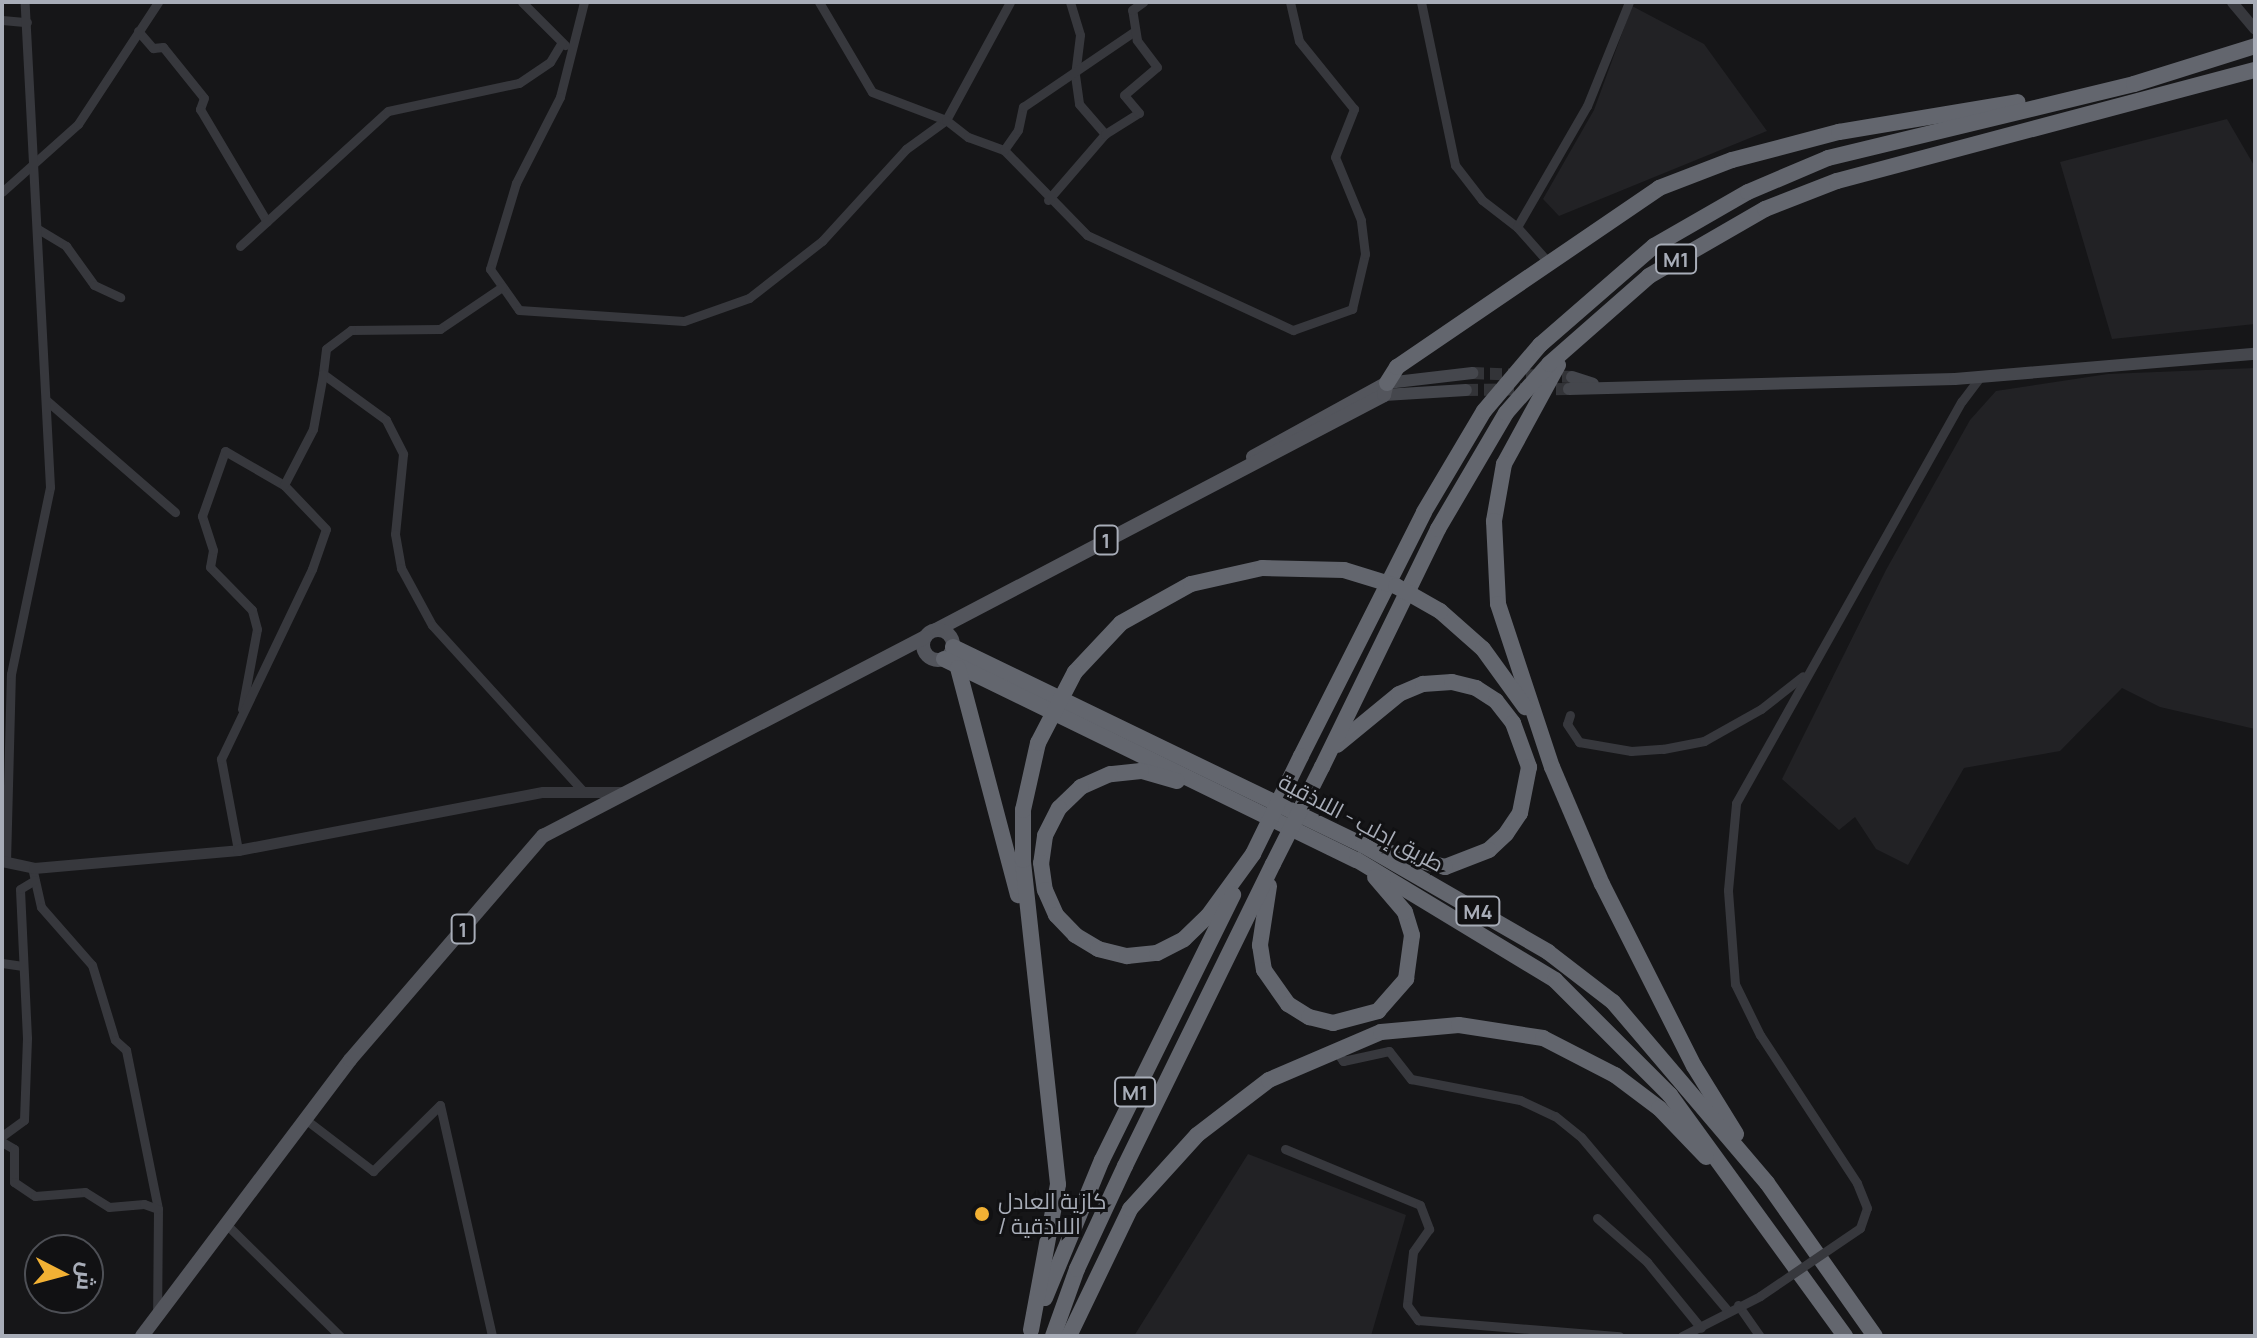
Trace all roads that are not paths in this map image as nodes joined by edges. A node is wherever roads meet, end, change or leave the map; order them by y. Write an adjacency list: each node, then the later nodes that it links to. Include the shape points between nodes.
1 (25, 2): 14 (street)
2 (158, 2): 16 (street)
3 (522, 2): 18 (street)
4 (584, 2): 20 (street)
5 (819, 2): 24 (street, via 872,92)
6 (1010, 2): 24 (street)
7 (1070, 2): 22 (street, via 1080,35)
8 (1143, 2): 17 (street, via 1132,10)
9 (1290, 2): 29 (street, via 1299,41 1354,109 1335,157 1362,231 1363,280 1352,309 1293,330 1087,235)
10 (1421, 2): 31 (street, via 1455,165 1482,200)
11 (1629, 2): 31 (street, via 1587,106)
12 (2232, 2): 15 (street)
13 (2, 20): 14 (street)
14 (27, 22): 27 (street)
15 (2255, 29)
16 (138, 31): 27 (street, via 78,124); 30 (street, via 153,48 163,47 204,98 200,109)
17 (1135, 31): 22 (street); 25 (street, via 1157,67 1124,95 1139,113)
18 (562, 42): 20 (street); 30 (street, via 550,62 519,83 388,111)
19 (2255, 46): 23 (highway, M1)
20 (572, 52): 35 (street, via 560,97 516,183 498,240 490,269)
21 (2255, 70): 37 (highway, M1, via 1837,181 1765,209 1649,276)
22 (1075, 75): 25 (street, via 1079,104); 26 (street, via 1023,107 1018,130)
23 (2134, 84): 34 (highway, via 1839,132 1732,160 1659,188); 62 (highway, M1, bridge, via 1828,158 1748,192 1654,246 1540,345 1484,411 1424,512)
24 (946, 120): 26 (street, via 968,137); 35 (street, via 906,149 822,241 749,298 684,321 621,320 519,310)
25 (1105, 134): 29 (street)
26 (1004, 150): 29 (street)
27 (30, 171): 28 (street); 32 (street)
28 (2, 191)
29 (1048, 200)
30 (267, 222): 33 (street)
31 (1517, 227): 34 (street)
32 (38, 229): 36 (street, via 66,246 94,285); 45 (street)
33 (240, 246)
34 (1549, 263): 43 (highway, via 1397,367)
35 (502, 287): 40 (street, via 440,329 351,330 326,349)
36 (120, 297)
37 (1570, 347): 55 (highway, M1, via 1506,413 1469,471); 56 (highway, via 1504,464 1494,521 1498,604)
38 (2255, 354): 41 (main road)
39 (1472, 373): 43 (main road)
40 (323, 374): 46 (street, via 313,429); 57 (street, via 386,420 403,454 395,534 401,568 432,625)
41 (1980, 377): 42 (main road); 52 (street)
42 (1571, 383)
43 (1386, 389): 44 (main road); 48 (main road, 1, via 1263,447 1244,466)
44 (1466, 390)
45 (46, 400): 47 (street); 63 (street, via 50,487 11,674)
46 (284, 485): 54 (street, via 326,529); 54 (street, via 225,451 202,516 213,550 210,567 252,610 257,629)
47 (175, 512)
48 (969, 617): 49 (main road, 1); 51 (main road, 1)
49 (930, 633): 50 (main road, 1); 51 (main road); 51 (main road)
50 (895, 654): 51 (main road); 58 (main road, 1)
51 (947, 654): 59 (highway, طريق إدلب - اللاذقية / M4); 61 (highway, طريق إدلب - اللاذقية / M4); 66 (highway)
52 (1809, 672): 53 (street, via 1761,709 1704,741 1663,749 1631,751 1579,742 1567,724); 78 (street, bridge, via 1736,803 1728,890 1735,984 1760,1035 1857,1183 1867,1208 1860,1228 1760,1296)
53 (1570, 715)
54 (240, 720): 60 (street, via 221,759)
55 (1330, 751): 61 (highway, via 1399,694 1423,684 1452,682 1496,701 1524,744 1529,767 1520,813 1489,850 1445,867); 64 (highway, M1, bridge)
56 (1552, 767): 66 (highway, bridge, via 1506,675 1440,611 1396,586 1344,570 1262,568 1191,584 1121,623 1075,672 1038,743 1023,810); 73 (highway, via 1627,938 1694,1066)
57 (584, 792): 58 (street); 60 (street, via 543,792)
58 (628, 792): 70 (main road, 1, via 543,836)
59 (1240, 802): 61 (highway, طريق إدلب - اللاذقية / M4); 62 (highway, via 1141,771 1110,774 1081,787 1059,808 1045,836 1045,890 1056,915 1098,949 1127,956 1157,953 1184,939 1208,916)
60 (238, 850): 65 (street)
61 (1360, 852): 64 (highway, via 1405,912 1412,935 1410,963 1396,995 1378,1011 1333,1023 1288,1004 1264,970 1260,945); 73 (highway, طريق إدلب - اللاذقية / M4, via 1548,952 1613,1002); 74 (highway, طريق إدلب - اللاذقية / M4, via 1555,980 1670,1095)
62 (1253, 854): 82 (highway, M1, via 1102,1160)
63 (4, 861): 65 (street)
64 (1273, 864): 86 (highway, M1, via 1113,1192)
65 (33, 873): 68 (street, via 20,889); 75 (street, via 41,907 92,965 115,1040 126,1050)
66 (1029, 937): 82 (highway, via 1058,1184)
67 (2, 963): 68 (street)
68 (23, 966): 71 (street, via 24,1120)
69 (1334, 1048): 74 (highway, via 1419,1026 1500,1028 1543,1038 1615,1075 1659,1108); 79 (street, via 1343,1061 1389,1051 1411,1079 1520,1100 1555,1116 1581,1137); 87 (highway, via 1232,1105 1165,1166 1130,1209)
70 (305, 1119): 77 (main road, 1); 85 (street, via 373,1171 440,1105)
71 (2, 1139): 75 (street, via 14,1149 14,1182 35,1196 85,1192 109,1207 144,1204)
72 (1285, 1149): 88 (street, via 1420,1205 1429,1229 1413,1252 1407,1305 1418,1320)
73 (1767, 1183): 92 (highway, طريق إدلب - اللاذقية / M4)
74 (1749, 1202): 91 (highway, طريق إدلب - اللاذقية / M4)
75 (158, 1209): 80 (street)
76 (1597, 1218): 81 (street, via 1647,1262)
77 (225, 1223): 80 (main road, 1); 84 (street)
78 (1738, 1305): 79 (street); 90 (street)
79 (1728, 1311): 81 (street)
80 (157, 1314): 83 (main road, 1)
81 (1701, 1328): 89 (street)
82 (1030, 1333)
83 (142, 1336)
84 (340, 1336)
85 (492, 1336)
86 (1053, 1336)
87 (1069, 1336)
88 (1619, 1336)
89 (1682, 1336)
90 (1760, 1336)
91 (1845, 1336)
92 (1875, 1336)

